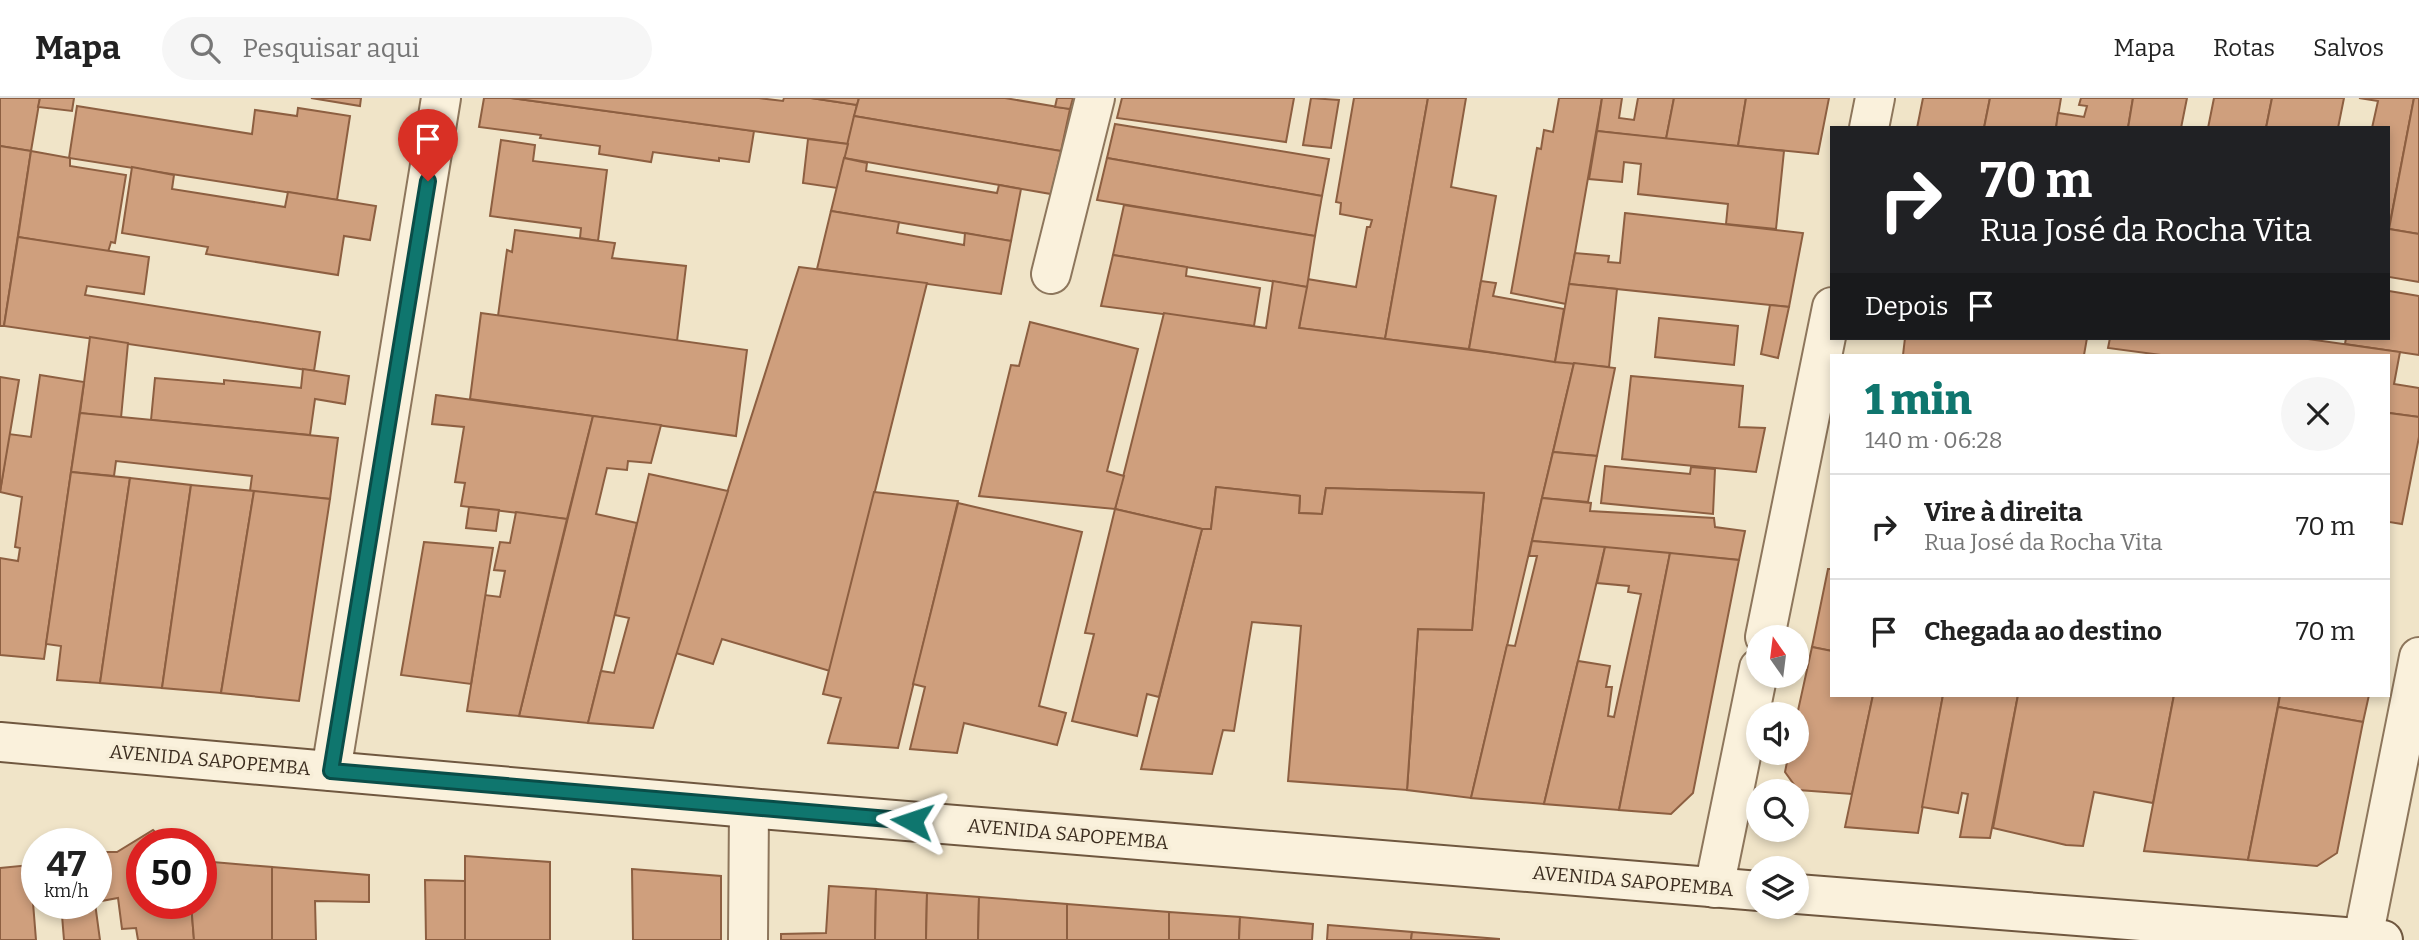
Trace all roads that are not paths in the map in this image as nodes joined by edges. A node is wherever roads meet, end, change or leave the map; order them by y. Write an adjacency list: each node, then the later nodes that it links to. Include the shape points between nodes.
1 (441, 98): 11 (main road)
2 (1095, 98): 5 (main road)
3 (1875, 98): 4 (main road)
4 (1869, 126)
5 (1051, 274)
6 (1830, 317): 7 (main road)
7 (1767, 625)
8 (2419, 657): 17 (main road)
9 (1755, 688): 13 (main road)
10 (0, 742): 11 (main road, AVENIDA SAPOPEMBA)
11 (331, 771): 12 (main road, AVENIDA SAPOPEMBA)
12 (748, 808): 13 (main road, AVENIDA SAPOPEMBA); 18 (main road)
13 (1714, 888): 14 (main road, AVENIDA SAPOPEMBA)
14 (1746, 890)
15 (1809, 895): 16 (main road)
16 (2157, 931): 17 (main road)
17 (2373, 939)
18 (748, 940)

